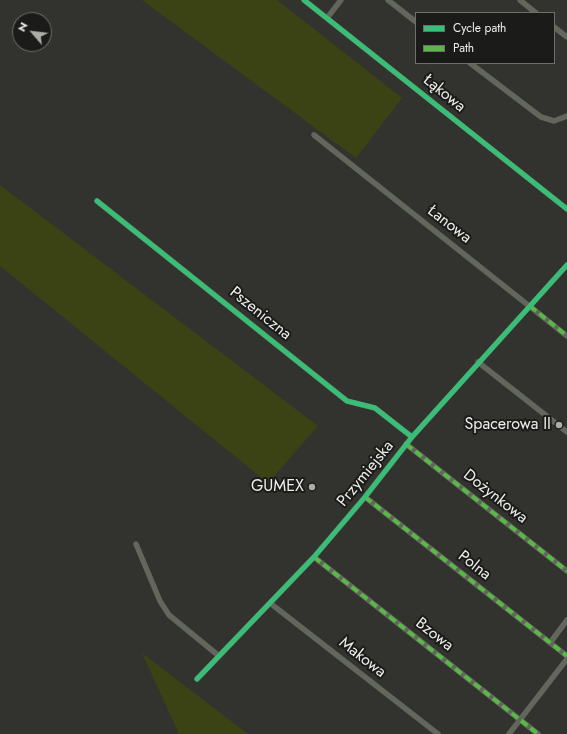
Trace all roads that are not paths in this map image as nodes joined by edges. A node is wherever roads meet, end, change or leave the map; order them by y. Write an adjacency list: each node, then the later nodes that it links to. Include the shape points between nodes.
1 (304, 0): 6 (street, Łąkowa)
2 (341, 0): 6 (street)
3 (388, 0): 7 (street)
4 (520, 0): 5 (street)
5 (535, 12)
6 (327, 18): 14 (street, Łąkowa)
7 (415, 21)
8 (555, 28): 9 (street)
9 (567, 37)
10 (471, 64): 11 (street, via 541,117 554,121)
11 (567, 116)
12 (314, 135): 16 (street, Łanowa)
13 (97, 201): 20 (street, Pszeniczna, via 347,401 375,408)
14 (567, 209)
15 (567, 265): 16 (street, Przymiejska)
16 (530, 306): 17 (street, Łanowa); 18 (street, Przymiejska)
17 (567, 336)
18 (478, 362): 19 (street); 20 (street, Przymiejska)
19 (567, 432)
20 (412, 437): 21 (street, Przymiejska)
21 (406, 444): 22 (street, Przymiejska); 25 (street, Dożynkowa)
22 (365, 497): 24 (street, Przymiejska); 28 (street, Polna)
23 (136, 544): 29 (street, via 160,602 169,615)
24 (314, 557): 26 (street, Przymiejska); 32 (street, Bzowa)
25 (567, 571)
26 (270, 603): 29 (street, Przymiejska); 33 (street, Makowa)
27 (567, 620): 28 (street)
28 (550, 643): 30 (street, Polna)
29 (219, 656): 31 (street, Przymiejska)
30 (567, 658): 32 (street)
31 (197, 679)
32 (520, 720): 34 (street); 35 (street, Bzowa)
33 (438, 734)
34 (509, 734)
35 (538, 734)

